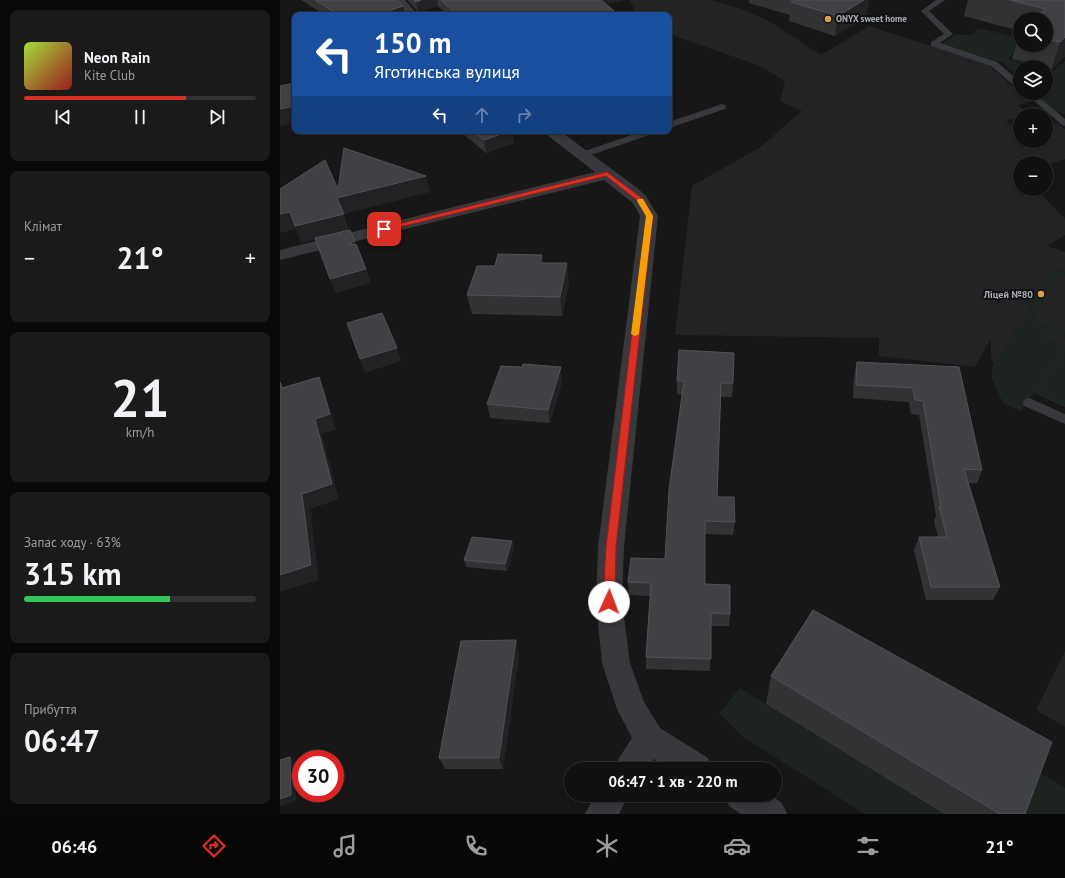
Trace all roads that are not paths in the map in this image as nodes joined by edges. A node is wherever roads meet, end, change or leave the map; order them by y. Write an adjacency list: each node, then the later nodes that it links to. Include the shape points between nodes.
1 (398, 0): 3 (street)
2 (941, 0): 4 (lane, via 925,11 949,34 934,44 994,64)
3 (409, 12)
4 (1013, 80)
5 (1037, 100): 7 (lane)
6 (722, 107): 8 (lane)
7 (1065, 123)
8 (672, 124)
9 (554, 134): 11 (street)
10 (643, 134): 11 (lane)
11 (582, 155): 12 (street)
12 (607, 174): 13 (street); 16 (street, via 640,200 649,216 611,547 609,602 616,663 632,709)
13 (280, 255)
14 (1029, 403): 15 (lane)
15 (1065, 419)
16 (649, 739): 17 (street); 18 (street)
17 (634, 762)
18 (686, 762)
19 (609, 802): 21 (street)
20 (751, 802): 22 (street)
21 (601, 814)
22 (771, 814)

